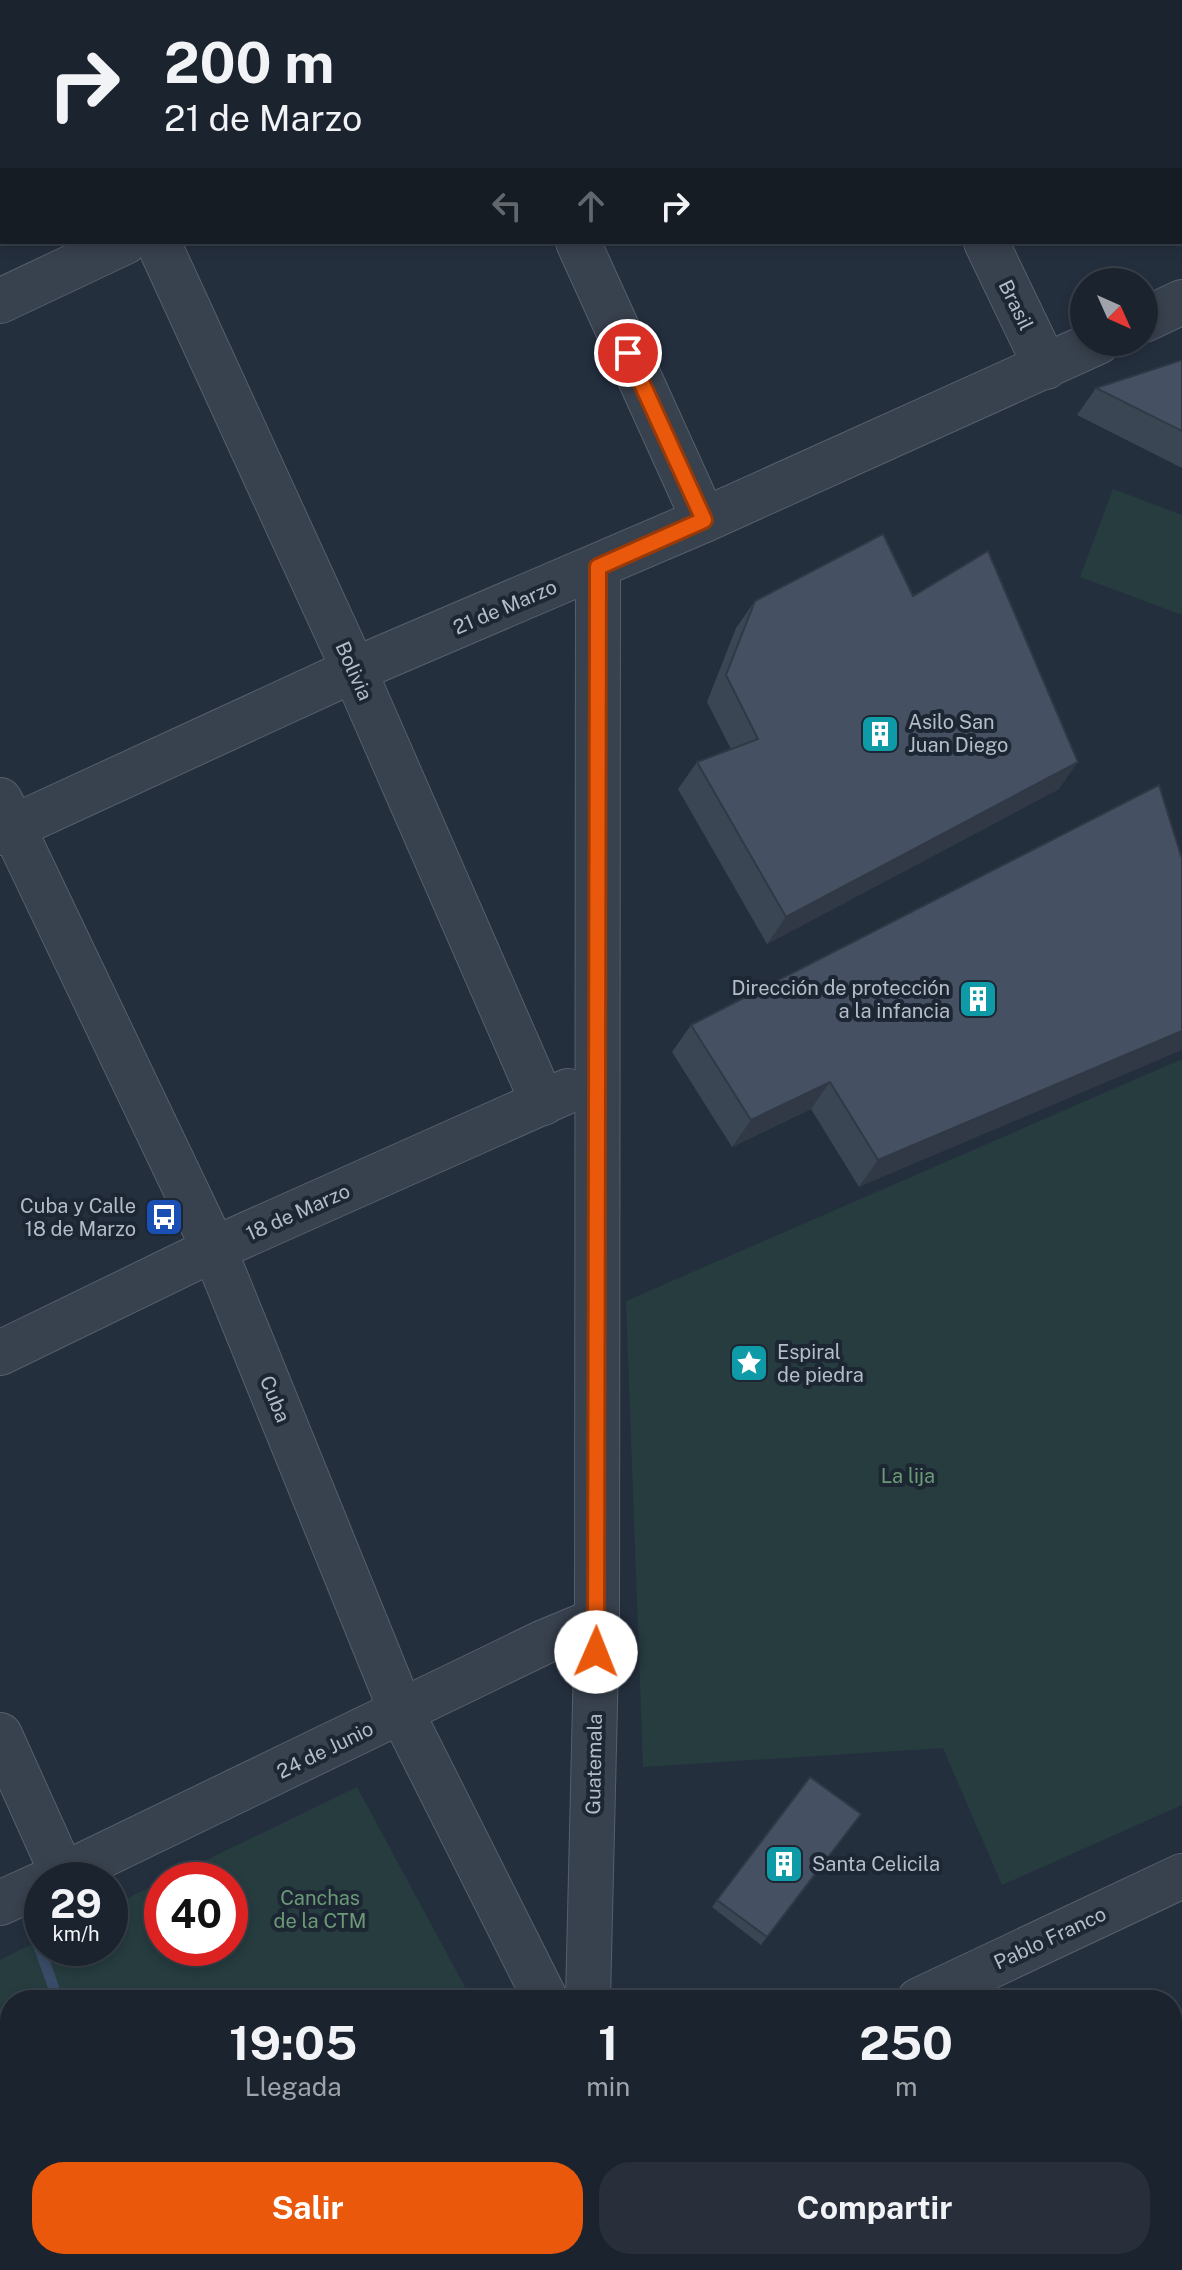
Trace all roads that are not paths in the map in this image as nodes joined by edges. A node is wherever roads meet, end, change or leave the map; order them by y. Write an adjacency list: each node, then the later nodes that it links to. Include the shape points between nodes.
1 (121, 244): 5 (street)
2 (159, 244): 12 (street, Bolivia)
3 (579, 244): 10 (street)
4 (987, 244): 9 (street, Brasil)
5 (0, 301)
6 (1182, 302): 7 (street)
7 (1158, 313)
8 (1070, 355): 9 (street, 21 de Marzo)
9 (1046, 367): 10 (street, 21 de Marzo)
10 (704, 520): 11 (street, 21 de Marzo)
11 (598, 567): 12 (street, 21 de Marzo); 14 (street, Guatemala)
12 (354, 670): 13 (street, 21 de Marzo); 15 (street, Bolivia)
13 (4, 820): 16 (street, Cuba)
14 (598, 1075): 15 (street, 18 de Marzo); 18 (street, Guatemala)
15 (543, 1103): 16 (street, 18 de Marzo)
16 (214, 1249): 17 (street, 18 de Marzo); 19 (street, Cuba)
17 (0, 1353)
18 (597, 1620): 19 (street, 24 de Junio); 27 (street, Guatemala)
19 (402, 1713): 22 (street, 24 de Junio); 26 (street, Cuba)
20 (0, 1735): 21 (street)
21 (46, 1862)
22 (90, 1862)
23 (1182, 1876): 28 (street, Pablo Franco)
24 (24, 1892): 25 (street, 24 de Junio)
25 (0, 1903)
26 (541, 1990)
27 (588, 1990)
28 (951, 1990)

